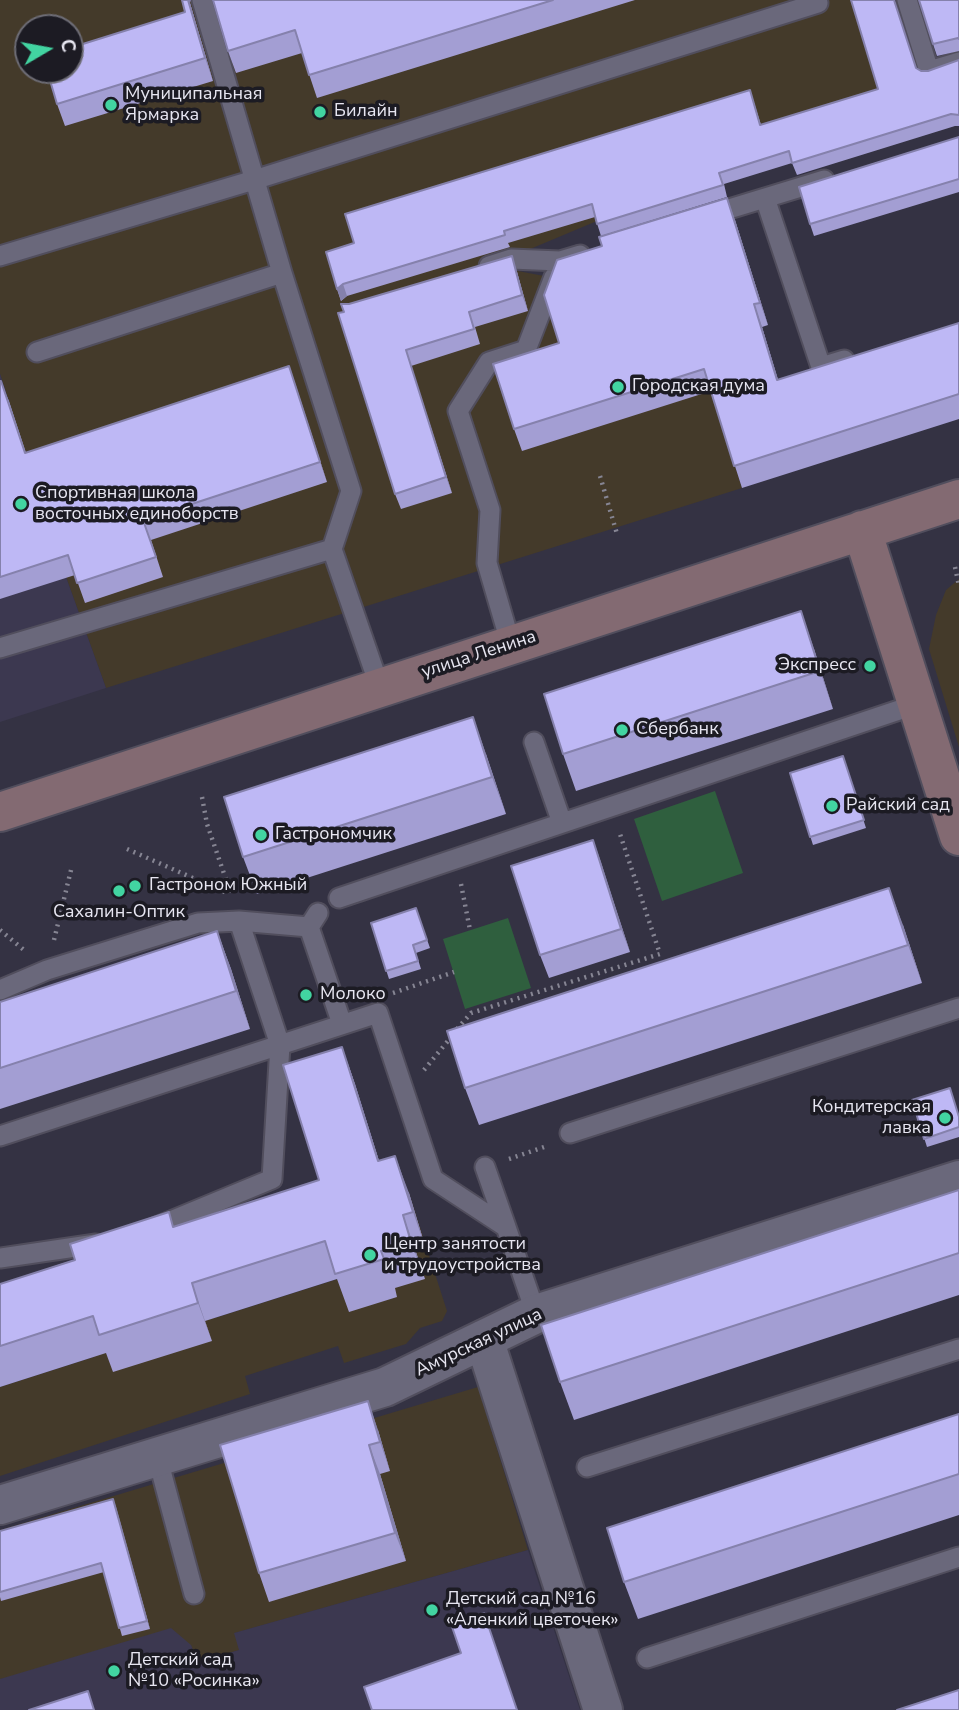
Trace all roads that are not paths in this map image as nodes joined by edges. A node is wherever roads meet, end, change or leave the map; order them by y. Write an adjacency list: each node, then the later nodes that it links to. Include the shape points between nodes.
1 (202, 0): 6 (lane)
2 (817, 0): 6 (lane, via 818,4)
3 (906, 0): 4 (lane, via 929,71)
4 (959, 62)
5 (842, 174): 7 (lane)
6 (254, 180): 10 (lane); 13 (lane)
7 (765, 198): 8 (lane); 15 (lane, via 821,367)
8 (688, 222)
9 (598, 249): 11 (lane)
10 (0, 256)
11 (560, 261): 12 (lane, via 511,259); 19 (lane, via 526,350 489,362 458,411 490,510 487,563)
12 (471, 271)
13 (282, 273): 14 (lane); 18 (lane, via 351,491)
14 (37, 352)
15 (859, 356)
16 (959, 499): 17 (main road, улица Ленина)
17 (862, 530): 19 (main road, улица Ленина); 22 (main road)
18 (332, 549): 20 (lane); 21 (lane)
19 (511, 645): 21 (main road, улица Ленина)
20 (0, 649)
21 (380, 688): 24 (main road, улица Ленина)
22 (917, 704): 25 (lane); 26 (main road)
23 (534, 742): 25 (lane)
24 (0, 812)
25 (562, 824): 27 (lane)
26 (958, 833)
27 (339, 898)
28 (239, 921): 29 (lane, via 198,923 47,970); 31 (lane, via 313,920); 32 (lane)
29 (0, 990)
30 (959, 1008): 33 (lane)
31 (342, 1024): 32 (lane); 37 (lane, via 378,1013 433,1179)
32 (279, 1045): 34 (lane); 38 (lane, via 272,1178 122,1240)
33 (570, 1133)
34 (0, 1136)
35 (485, 1167): 37 (lane)
36 (959, 1180): 39 (street, Амурская улица)
37 (506, 1227): 39 (lane)
38 (0, 1258)
39 (536, 1314): 40 (street, Амурская улица)
40 (484, 1339): 42 (street, Амурская улица, via 385,1387); 48 (street)
41 (959, 1349): 43 (lane)
42 (157, 1456): 44 (street, Амурская улица); 46 (lane)
43 (587, 1467)
44 (0, 1505)
45 (959, 1557): 47 (lane)
46 (194, 1594)
47 (647, 1658)
48 (603, 1710)

